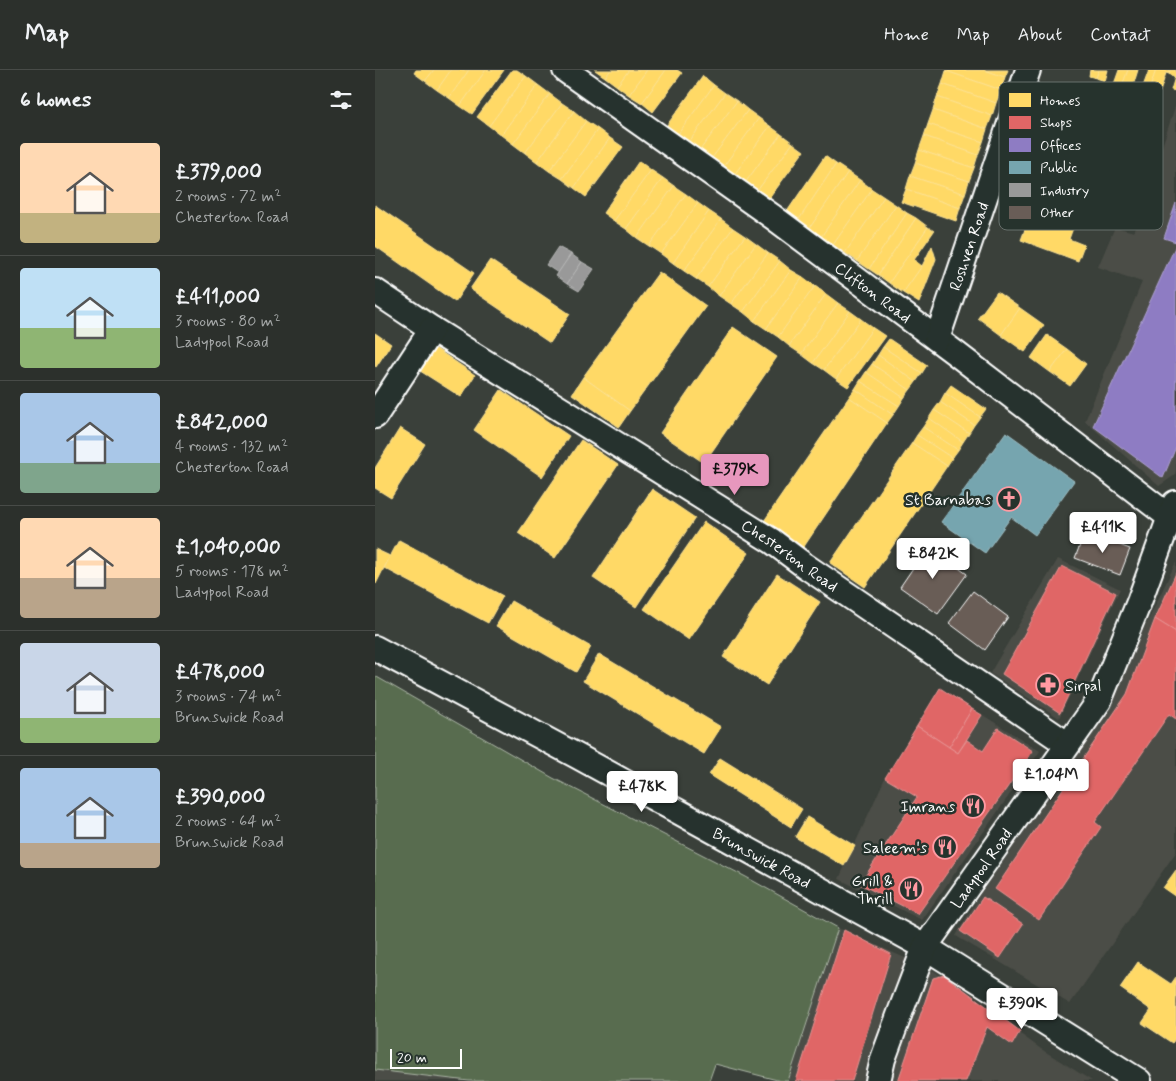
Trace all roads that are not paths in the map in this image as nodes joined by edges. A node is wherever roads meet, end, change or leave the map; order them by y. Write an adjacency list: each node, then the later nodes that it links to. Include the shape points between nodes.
1 (565, 70): 7 (street, Clifton Road, via 773,217)
2 (1028, 70): 3 (street, Roshven Road)
3 (1024, 82)
4 (999, 156): 7 (street, Roshven Road)
5 (375, 291): 6 (street, Chesterton Road)
6 (432, 329): 8 (street); 11 (street, Chesterton Road, via 772,541)
7 (937, 339): 9 (street, Clifton Road)
8 (375, 416)
9 (1174, 513): 11 (street, Ladypool Road, via 1099,701)
10 (375, 648): 12 (street, Brunswick Road)
11 (1067, 744): 12 (street, Ladypool Road)
12 (925, 947): 13 (street, Ladypool Road, via 883,1059); 14 (street, Brunswick Road)
13 (878, 1081)
14 (1139, 1081)

